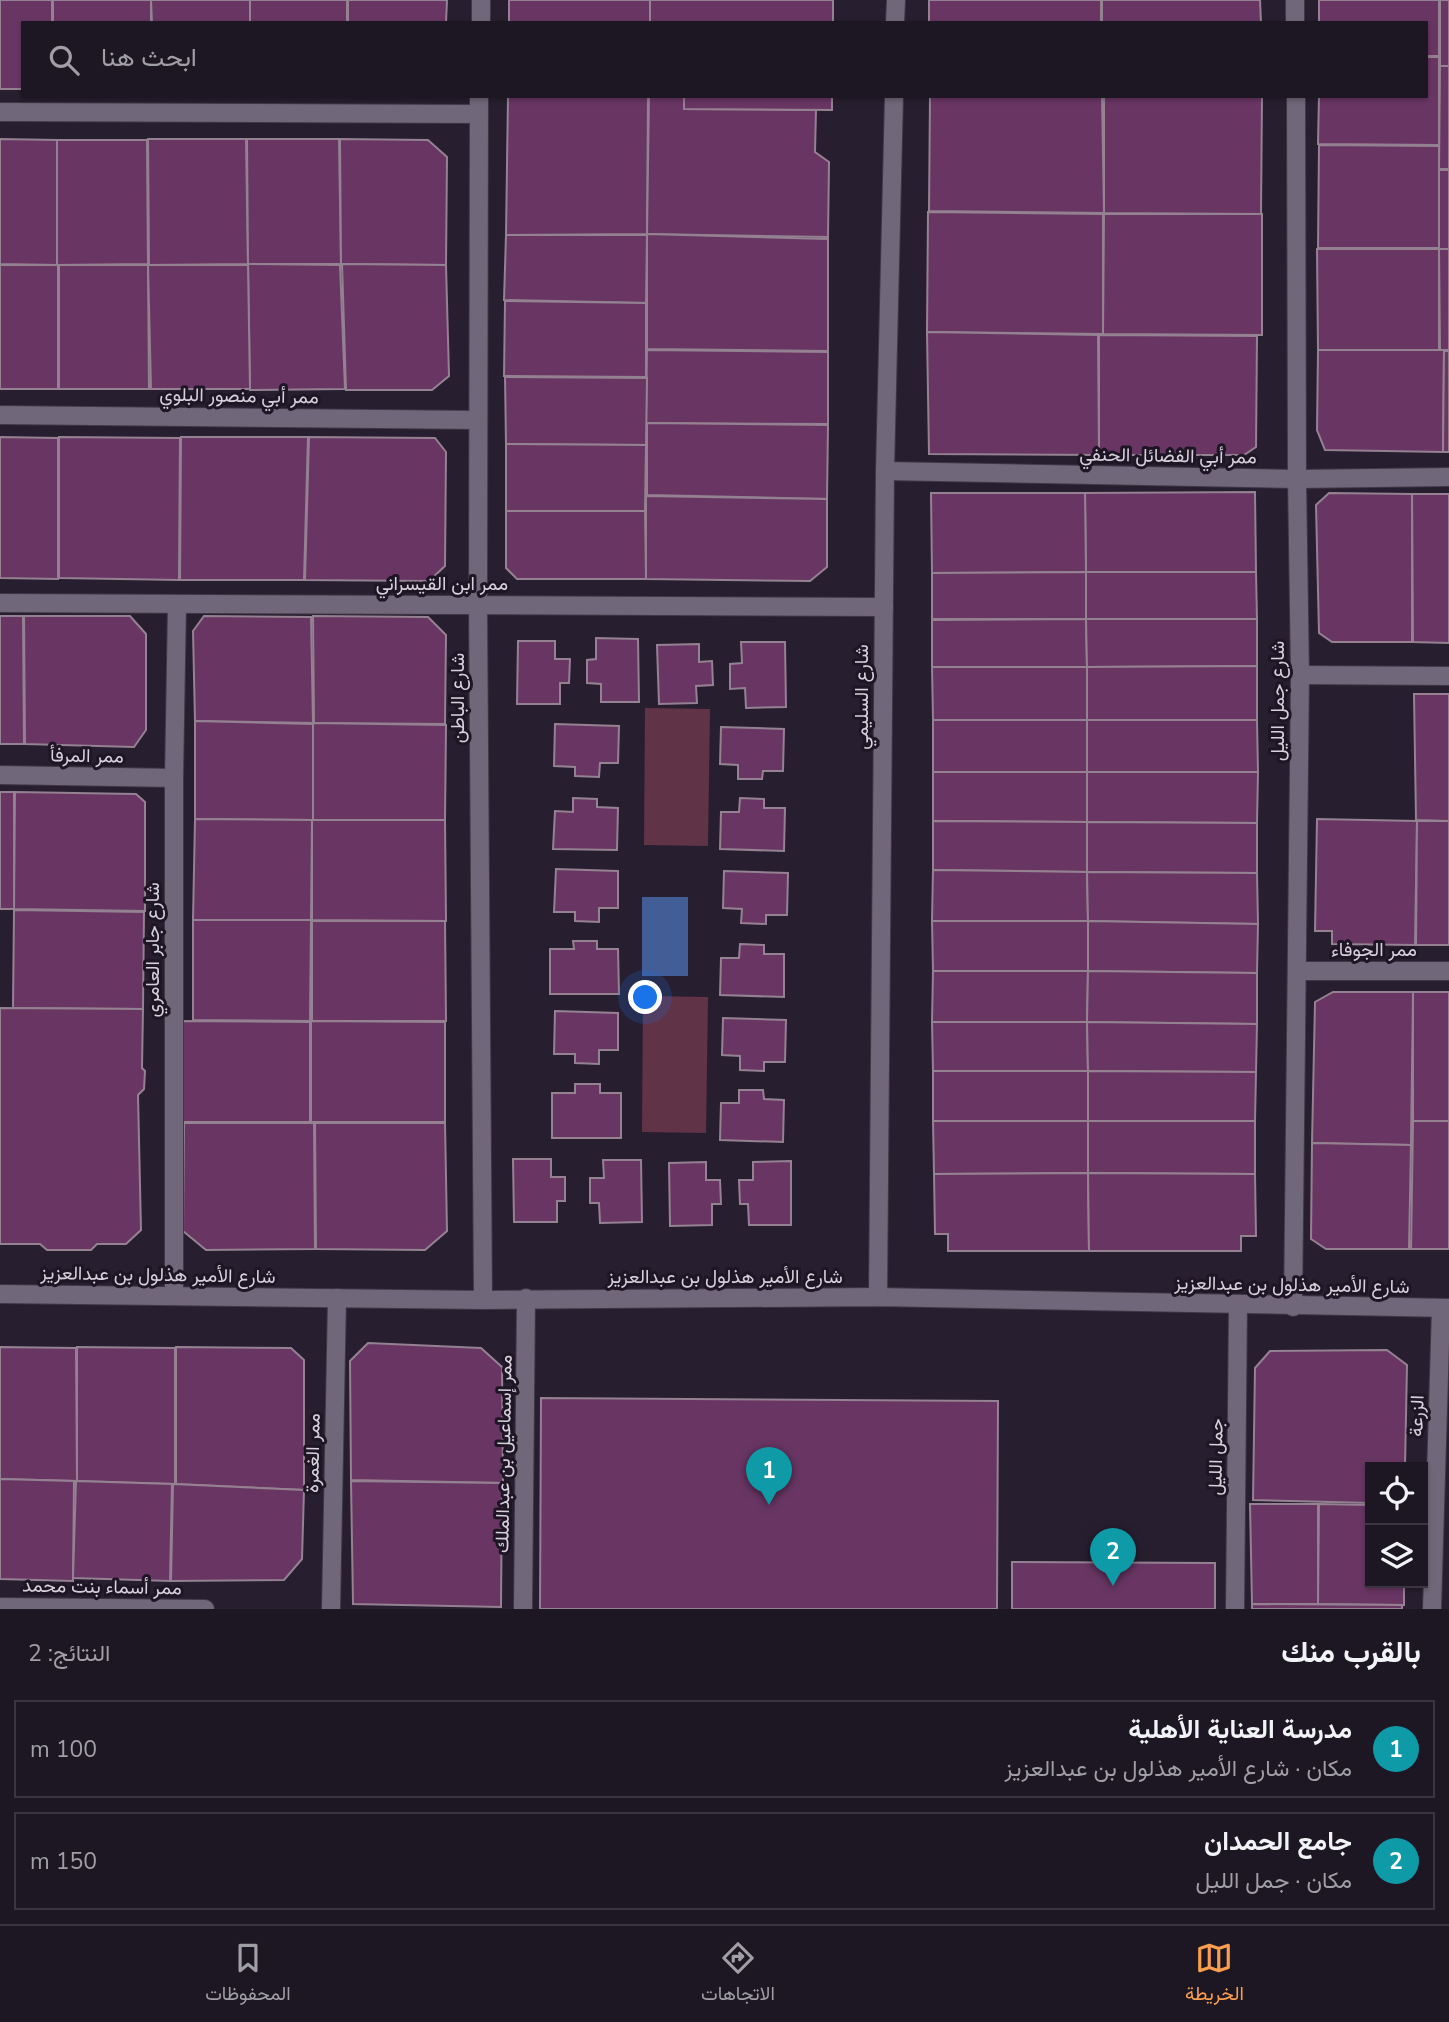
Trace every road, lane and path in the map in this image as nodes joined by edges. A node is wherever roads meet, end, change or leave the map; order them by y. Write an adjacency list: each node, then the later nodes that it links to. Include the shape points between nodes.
1 (481, 0): 4 (street)
2 (896, 0): 5 (street)
3 (1295, 0): 6 (street)
4 (481, 21)
5 (895, 21)
6 (1295, 21)
7 (894, 98): 13 (street, شارع السليمي)
8 (1296, 98): 15 (street, شارع جمل الليل)
9 (479, 105): 10 (street); 12 (street, شارع الباطن)
10 (0, 112)
11 (0, 415): 12 (street, ممر أبي منصور البلوي)
12 (478, 420): 18 (street, شارع الباطن)
13 (885, 471): 15 (street, ممر أبي الفضائل الحنفي); 19 (street, شارع السليمي)
14 (1449, 477): 15 (street, ممر أبي الفضائل الحنفي)
15 (1297, 479): 20 (street, شارع جمل الليل)
16 (0, 603): 17 (street, ممر ابن القيسراني)
17 (177, 604): 18 (street, ممر ابن القيسراني); 23 (street, شارع جابر العامري)
18 (478, 605): 19 (street, ممر ابن القيسراني); 31 (street, شارع الباطن)
19 (884, 607): 28 (street, شارع السليمي)
20 (1300, 675): 21 (street); 24 (street, شارع جمل الليل)
21 (1449, 676)
22 (0, 775): 23 (street, ممر المرفأ)
23 (174, 778): 27 (street, شارع جابر العامري)
24 (1298, 971): 25 (street, ممر الجوفاء); 33 (street, شارع جمل الليل)
25 (1449, 971)
26 (0, 1294): 27 (street, شارع الأمير هذلول بن عبدالعزيز)
27 (174, 1296): 29 (street, شارع الأمير هذلول بن عبدالعزيز)
28 (878, 1297): 30 (street, شارع الأمير هذلول بن عبدالعزيز); 32 (street, شارع الأمير هذلول بن عبدالعزيز)
29 (337, 1298): 31 (street, شارع الأمير هذلول بن عبدالعزيز); 37 (street, ممر الغمرة)
30 (527, 1298): 31 (street, شارع الأمير هذلول بن عبدالعزيز); 38 (street, ممر إسماعيل بن عبدالملك)
31 (483, 1300)
32 (1238, 1305): 33 (street, شارع الأمير هذلول بن عبدالعزيز); 39 (street, جمل الليل)
33 (1293, 1307): 34 (street, شارع الأمير هذلول بن عبدالعزيز)
34 (1445, 1308): 40 (street, الزرعة)
35 (0, 1607): 36 (street, ممر أسماء بنت محمد)
36 (205, 1609)
37 (331, 1609)
38 (523, 1609)
39 (1235, 1609)
40 (1432, 1609)

